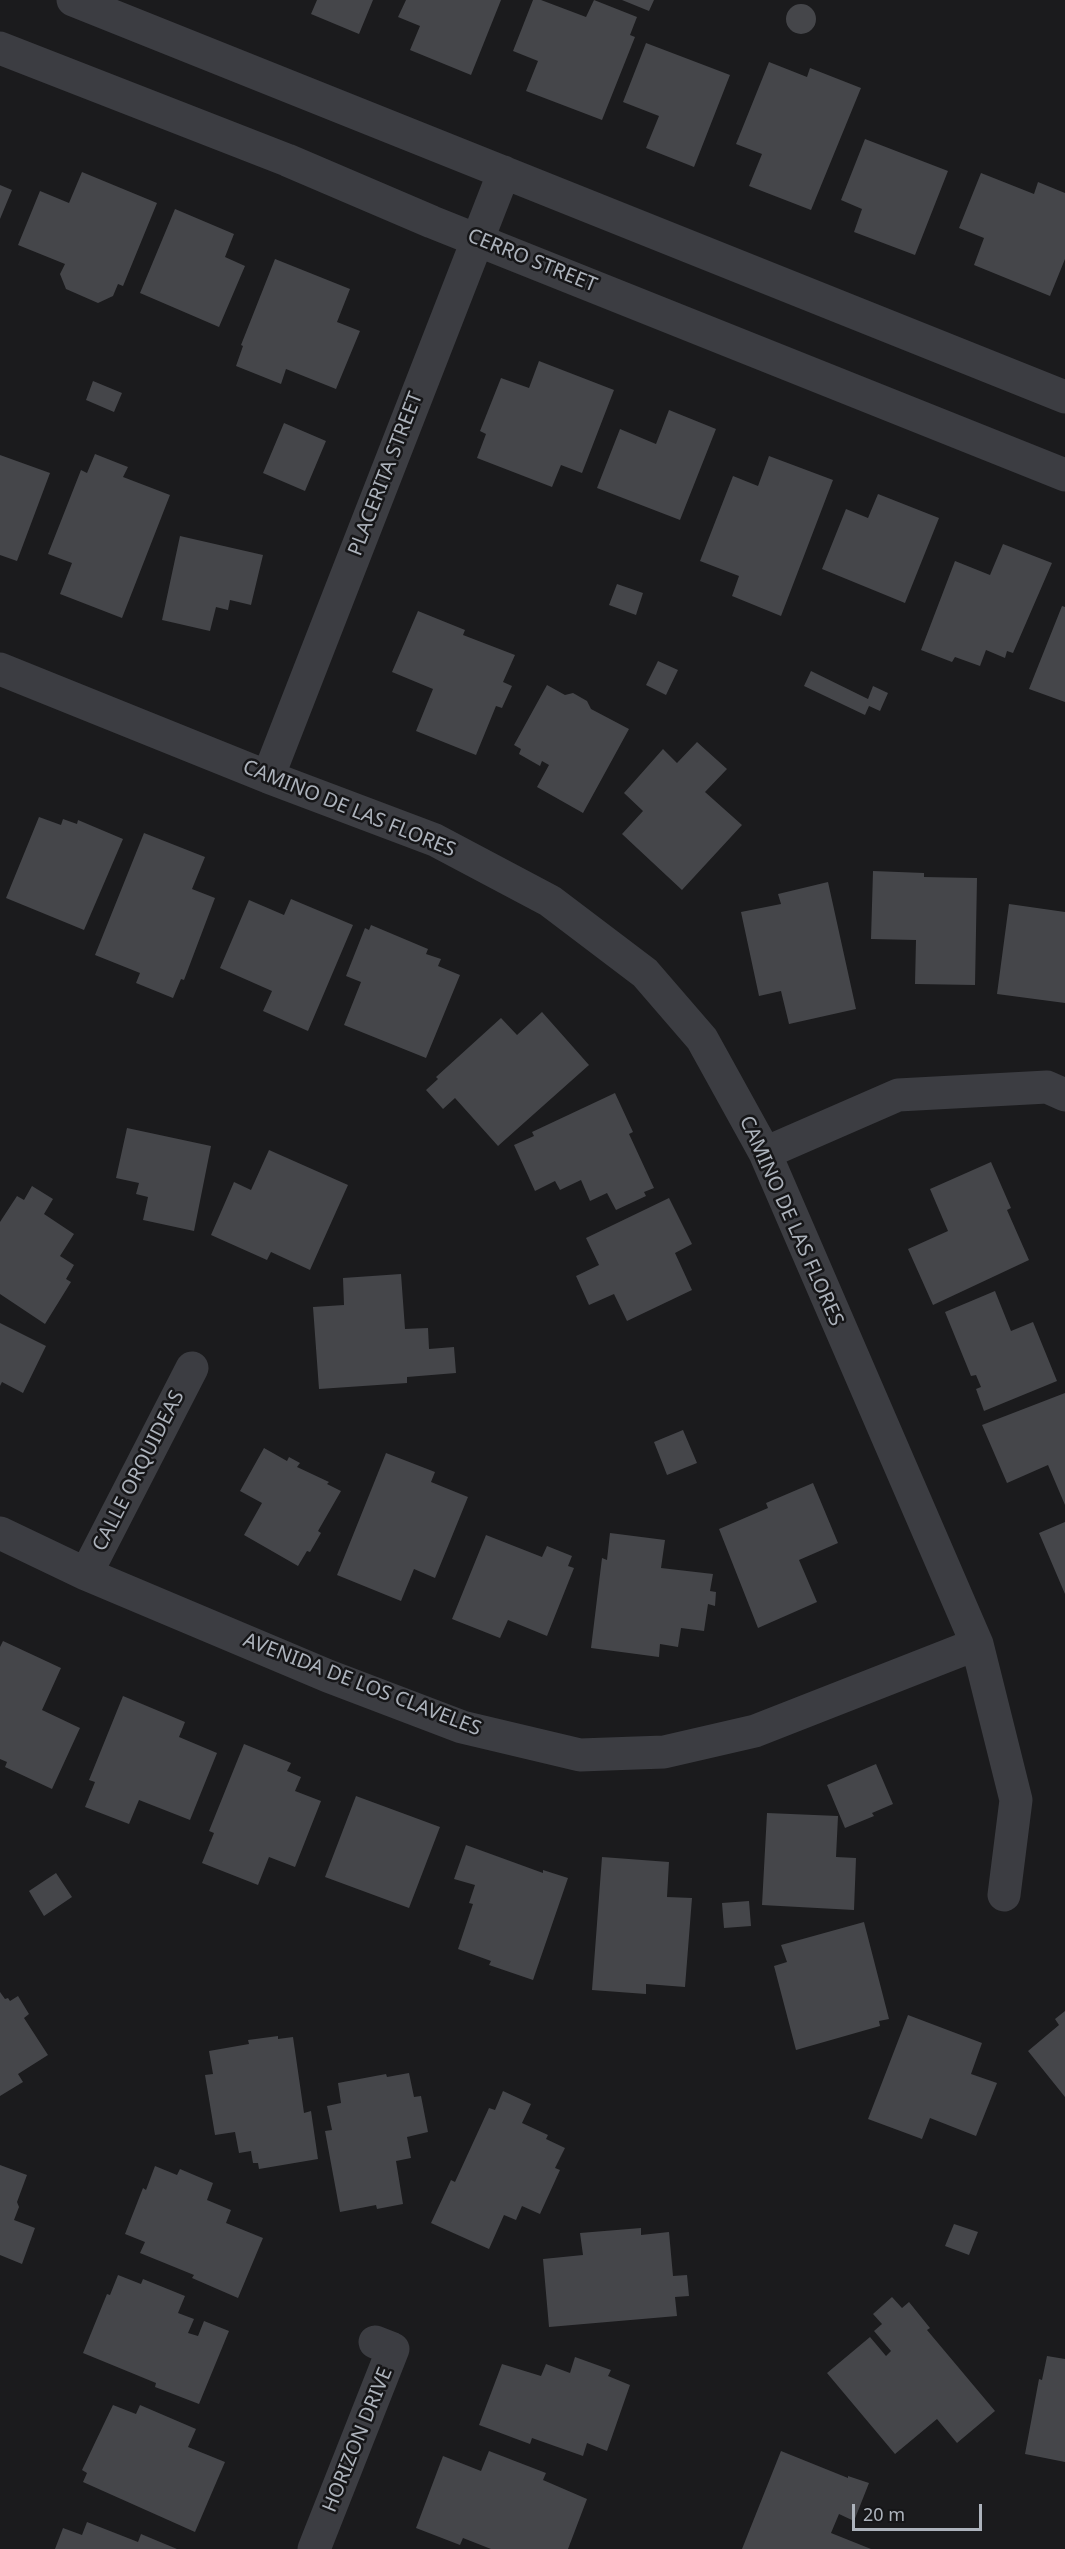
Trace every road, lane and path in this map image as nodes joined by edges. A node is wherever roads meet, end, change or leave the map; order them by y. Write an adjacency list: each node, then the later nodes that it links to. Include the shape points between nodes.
1 (73, 0): 3 (street)
2 (0, 48): 4 (street, CERRO STREET)
3 (504, 171): 4 (street, PLACERITA STREET); 5 (street)
4 (478, 239): 6 (street, CERRO STREET); 8 (street, PLACERITA STREET)
5 (1065, 397)
6 (1065, 475)
7 (0, 669): 8 (street, CAMINO DE LAS FLORES)
8 (268, 777): 10 (street, CAMINO DE LAS FLORES, via 435,840 550,901 645,973 702,1039)
9 (1065, 1095): 10 (street, via 1047,1087 898,1095)
10 (765, 1153): 14 (street, CAMINO DE LAS FLORES)
11 (192, 1368): 13 (street, CALLE ORQUIDEAS)
12 (0, 1533): 13 (street, AVENIDA DE LOS CLAVELES)
13 (86, 1574): 14 (street, AVENIDA DE LOS CLAVELES, via 328,1676 462,1727 580,1755 664,1752 755,1731)
14 (976, 1644): 15 (street, CAMINO DE LAS FLORES, via 1016,1800)
15 (1004, 1895)
16 (375, 2342): 17 (street, HORIZON DRIVE, via 393,2349)
17 (315, 2549)

